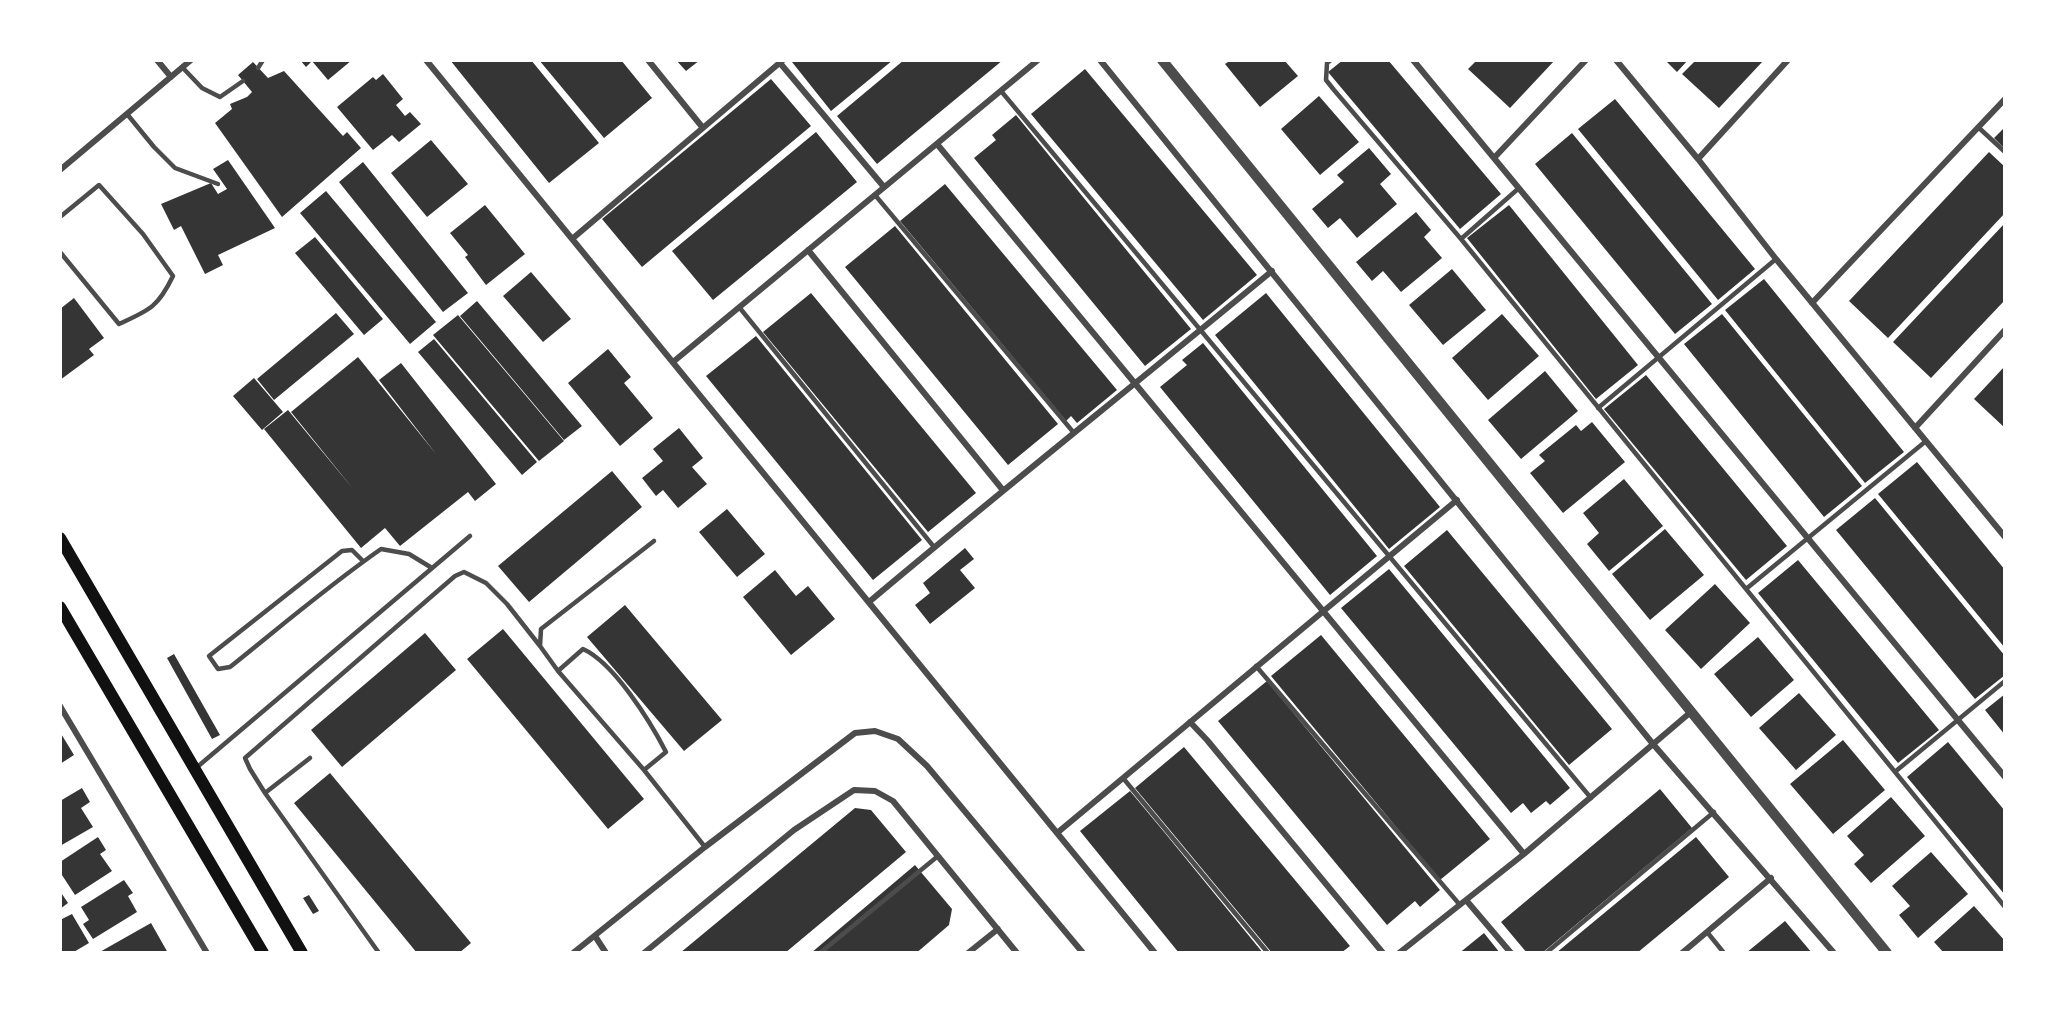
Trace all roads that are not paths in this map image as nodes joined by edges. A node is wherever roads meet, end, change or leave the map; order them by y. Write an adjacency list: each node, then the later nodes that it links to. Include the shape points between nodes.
1 (157, 60): 17 (street)
2 (191, 60): 15 (street)
3 (263, 60): 16 (lane)
4 (426, 60): 34 (street)
5 (648, 60): 23 (street)
6 (1038, 60): 19 (street)
7 (1100, 60): 39 (street)
8 (1162, 60): 71 (street)
9 (1331, 60): 35 (lane, via 1327,63 1326,80)
10 (1413, 60): 26 (street)
11 (1586, 60): 26 (street)
12 (1616, 60): 27 (street)
13 (1788, 60): 27 (street)
14 (782, 61): 23 (street); 30 (street)
15 (183, 67): 17 (street); 18 (lane, via 202,88 220,97)
16 (258, 68)
17 (171, 77): 21 (street)
18 (243, 81)
19 (1001, 90): 24 (street); 42 (lane)
20 (2005, 99): 22 (street)
21 (127, 114): 28 (street); 29 (lane, via 175,168)
22 (1978, 127): 25 (lane); 40 (street)
23 (703, 128): 34 (street)
24 (937, 144): 30 (street); 46 (street)
25 (2005, 152)
26 (1494, 158): 31 (street)
27 (1698, 159): 38 (street)
28 (60, 170)
29 (218, 184)
30 (884, 188): 32 (street)
31 (1520, 188): 35 (lane); 44 (street)
32 (875, 195): 36 (street); 49 (lane)
33 (60, 217): 37 (lane, via 99,186 143,234 173,276 164,295 149,310 119,324)
34 (572, 239): 45 (street)
35 (1461, 239): 47 (lane)
36 (808, 250): 41 (street); 51 (street)
37 (60, 252)
38 (1776, 258): 40 (street); 44 (lane)
39 (1272, 271): 42 (street); 52 (street)
40 (1812, 303): 48 (street)
41 (739, 307): 45 (street); 58 (lane)
42 (1202, 329): 46 (street); 59 (lane)
43 (2005, 330): 48 (street)
44 (1658, 357): 47 (lane); 56 (street)
45 (673, 362): 63 (street)
46 (1135, 385): 49 (street); 64 (street)
47 (1598, 408): 62 (lane)
48 (1915, 428): 50 (street)
49 (1074, 433): 51 (street)
50 (1926, 441): 54 (street); 56 (lane)
51 (1002, 489): 58 (street)
52 (1457, 500): 59 (street); 74 (street)
53 (470, 536): 61 (lane)
54 (2005, 537)
55 (60, 538): 76 (main road)
56 (1808, 538): 62 (lane); 72 (street)
57 (654, 541): 66 (lane, via 541,629)
58 (934, 547): 63 (street)
59 (1388, 557): 64 (street); 82 (lane)
60 (363, 561): 60 (lane, via 230,667 218,669 214,665 209,656 342,551 352,550); 61 (lane, via 381,549 409,554)
61 (432, 568): 76 (lane)
62 (1746, 589): 78 (lane)
63 (868, 602): 84 (street)
64 (1322, 611): 67 (street); 86 (street)
65 (62, 614): 96 (main road)
66 (540, 646): 68 (lane); 81 (lane, via 486,583 465,572 455,576 245,758)
67 (1256, 666): 73 (street); 90 (lane)
68 (558, 671): 77 (lane); 77 (lane, via 583,649 594,654 622,685 649,719 666,752)
69 (2005, 681): 72 (lane)
70 (60, 706): 95 (street)
71 (1692, 711): 74 (street); 115 (street)
72 (1958, 720): 78 (lane); 79 (street)
73 (1190, 722): 80 (street); 108 (street)
74 (1653, 744): 82 (street); 83 (street)
75 (310, 758): 81 (lane)
76 (196, 768): 97 (main road)
77 (644, 771): 85 (lane)
78 (1896, 771): 91 (lane)
79 (2005, 777)
80 (1123, 778): 84 (street); 107 (lane)
81 (265, 793): 98 (lane)
82 (1591, 798): 86 (street)
83 (1714, 812): 88 (street); 111 (lane)
84 (1057, 833): 106 (street)
85 (705, 847): 94 (street); 105 (street, via 855,733 875,731 898,739 927,766)
86 (1524, 854): 89 (street)
87 (938, 856): 92 (street); 101 (street, via 893,801 876,791 854,790 794,830); 102 (lane)
88 (1771, 878): 93 (street); 114 (street)
89 (1466, 900): 90 (street); 110 (street)
90 (1460, 904): 109 (street)
91 (2005, 907)
92 (998, 929): 103 (street); 104 (street)
93 (1707, 932): 112 (street); 113 (lane)
94 (595, 936): 99 (street); 100 (street)
95 (207, 953)
96 (264, 953)
97 (302, 953)
98 (379, 953)
99 (573, 953)
100 (606, 953)
101 (644, 953)
102 (820, 953)
103 (968, 953)
104 (1017, 953)
105 (1083, 953)
106 (1155, 953)
107 (1268, 953)
108 (1383, 953)
109 (1399, 953)
110 (1511, 953)
111 (1546, 953)
112 (1682, 953)
113 (1724, 953)
114 (1834, 953)
115 (1887, 953)

